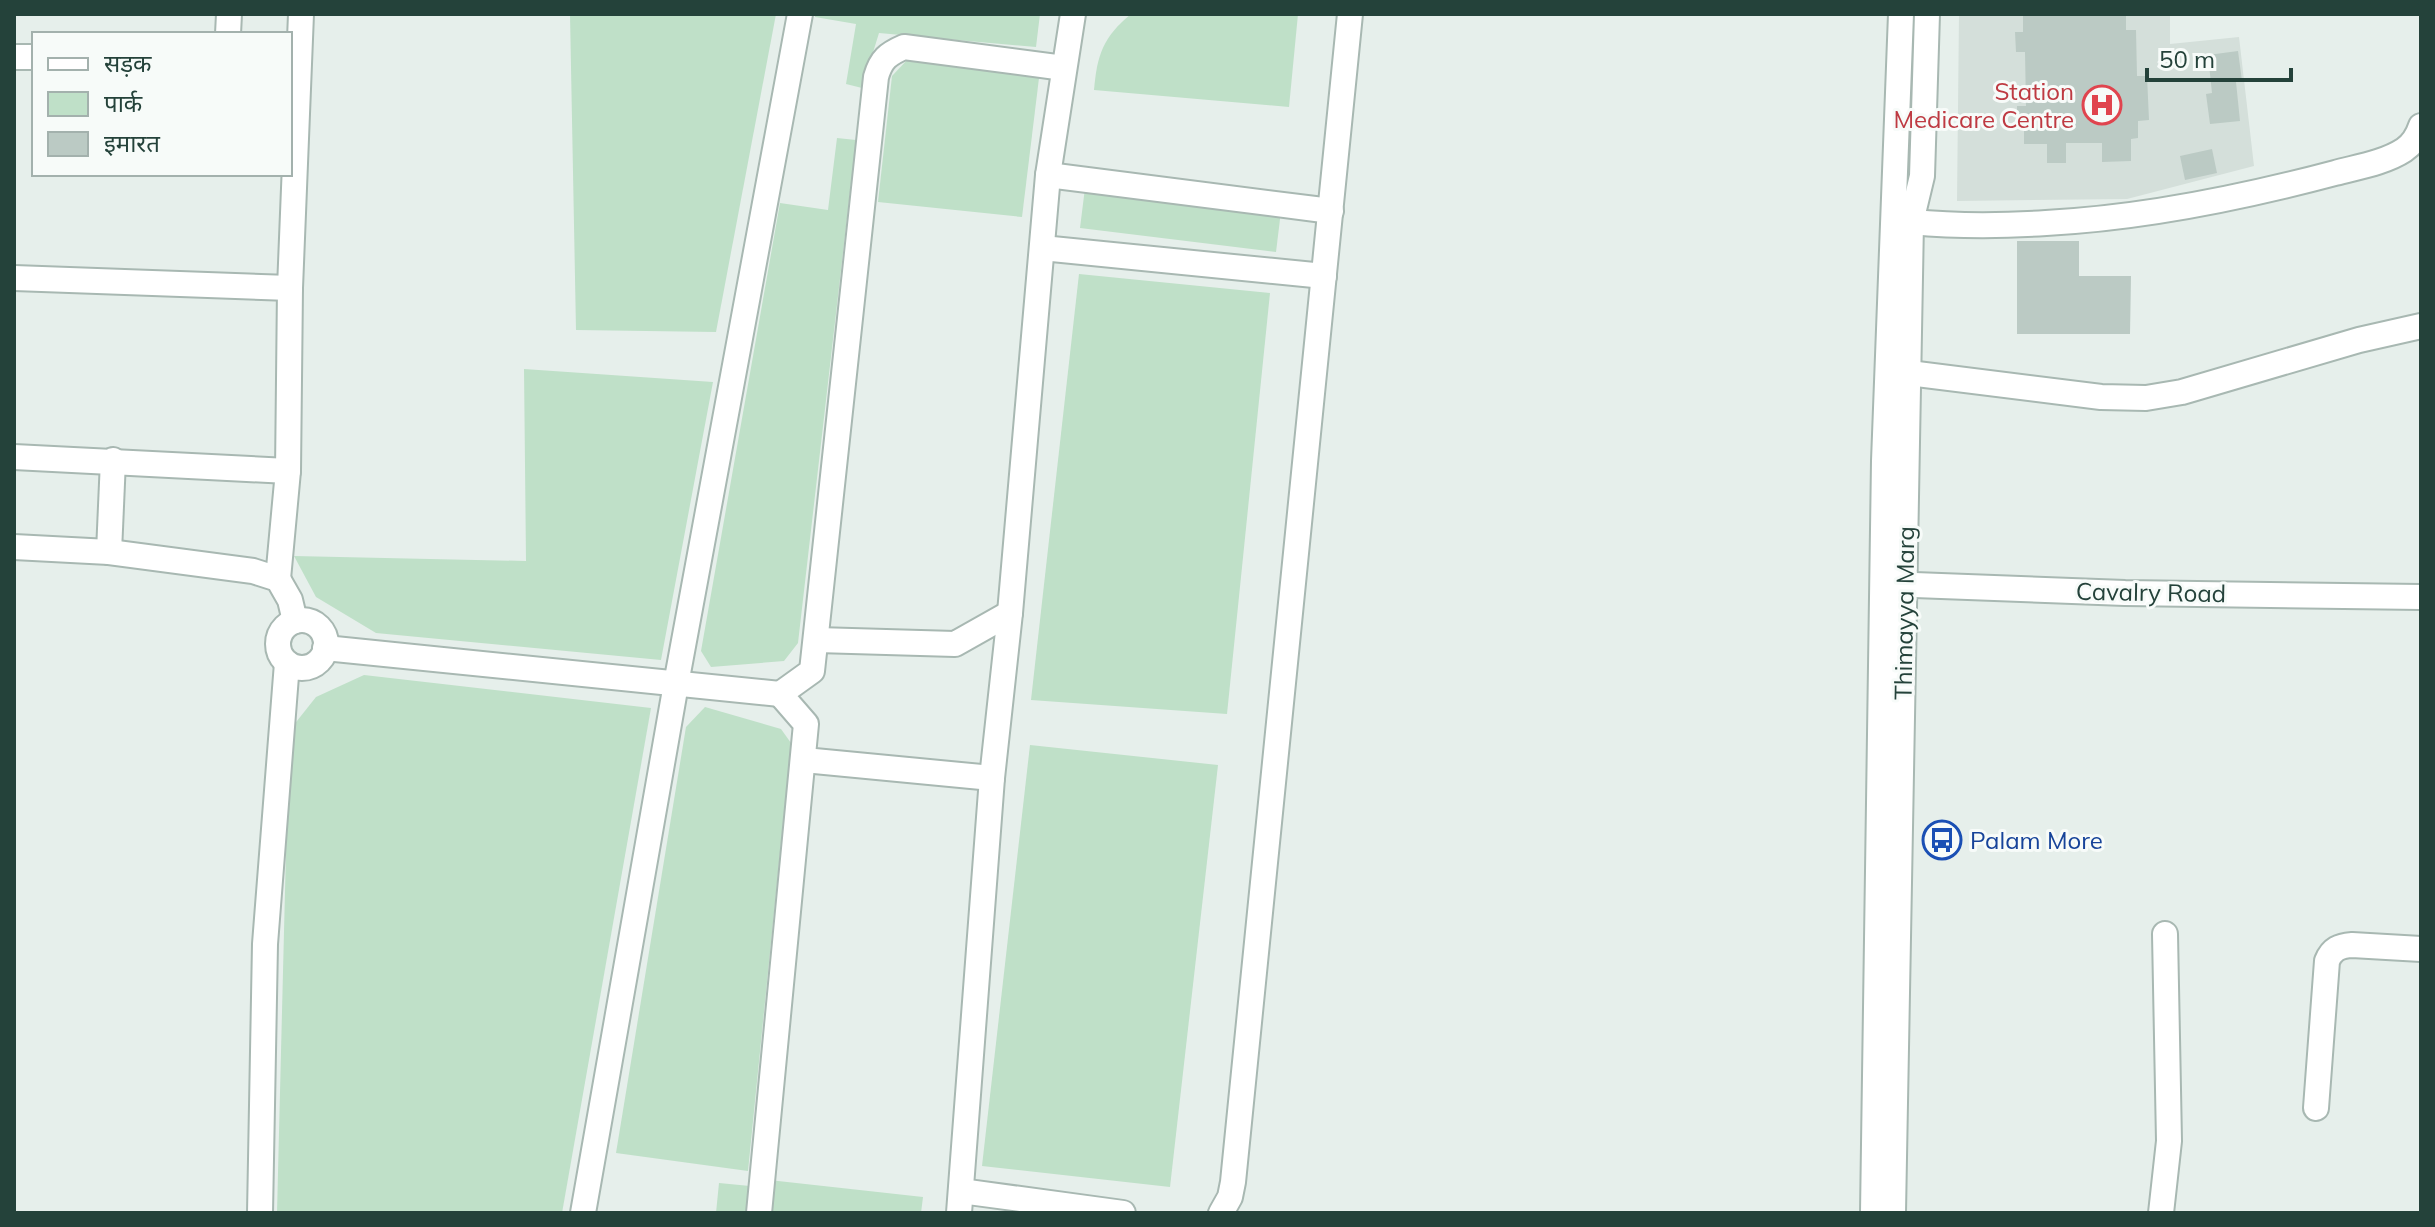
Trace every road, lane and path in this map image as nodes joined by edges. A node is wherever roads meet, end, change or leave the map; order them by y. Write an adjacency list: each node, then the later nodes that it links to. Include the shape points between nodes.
1 (301, 14): 15 (street)
2 (800, 14): 32 (street)
3 (1073, 14): 7 (street)
4 (1350, 14): 10 (street)
5 (1901, 14): 20 (street, Thimayya Marg)
6 (1927, 14): 11 (street, Thimayya Marg, via 1922,176)
7 (1064, 68): 9 (street); 29 (street, via 904,47 880,62)
8 (2421, 126): 11 (street, via 2409,147 2384,159 2143,213 2046,223)
9 (1048, 175): 10 (street); 12 (street)
10 (1331, 211): 13 (street)
11 (1911, 222): 17 (street, Thimayya Marg)
12 (1042, 248): 13 (street); 27 (street)
13 (1324, 276): 44 (street, via 1233,1182)
14 (14, 278): 15 (street)
15 (290, 288): 21 (street)
16 (2421, 326): 17 (street, via 2146,398)
17 (1909, 373): 20 (street, Thimayya Marg)
18 (14, 457): 19 (street)
19 (113, 460): 21 (street); 23 (street)
20 (1896, 461): 25 (street, Thimayya Marg)
21 (288, 471): 24 (street)
22 (14, 547): 23 (street)
23 (109, 552): 24 (street)
24 (278, 579): 28 (street)
25 (1893, 584): 26 (street, Cavalry Road); 45 (street, Thimayya Marg); 46 (street, Thimayya Marg)
26 (2421, 597)
27 (1010, 613): 29 (street, via 955,644); 35 (street)
28 (295, 621): 30 (street, via 317,625); 31 (street, via 279,637 279,654)
29 (817, 640): 33 (street, via 812,671)
30 (325, 648): 31 (street, via 318,662 308,667); 32 (street)
31 (287, 663): 40 (street, via 265,944)
32 (676, 684): 33 (street); 41 (street)
33 (780, 694): 34 (street, via 806,724)
34 (804, 760): 35 (street); 42 (street)
35 (992, 778): 39 (street)
36 (2165, 934): 47 (street, via 2169,1141)
37 (2421, 949): 38 (street, via 2352,945 2331,952)
38 (2316, 1108)
39 (960, 1202): 43 (street)
40 (260, 1213)
41 (583, 1213)
42 (759, 1213)
43 (1123, 1213)
44 (1221, 1213)
45 (1873, 1213)
46 (1893, 1213)
47 (2161, 1213)

